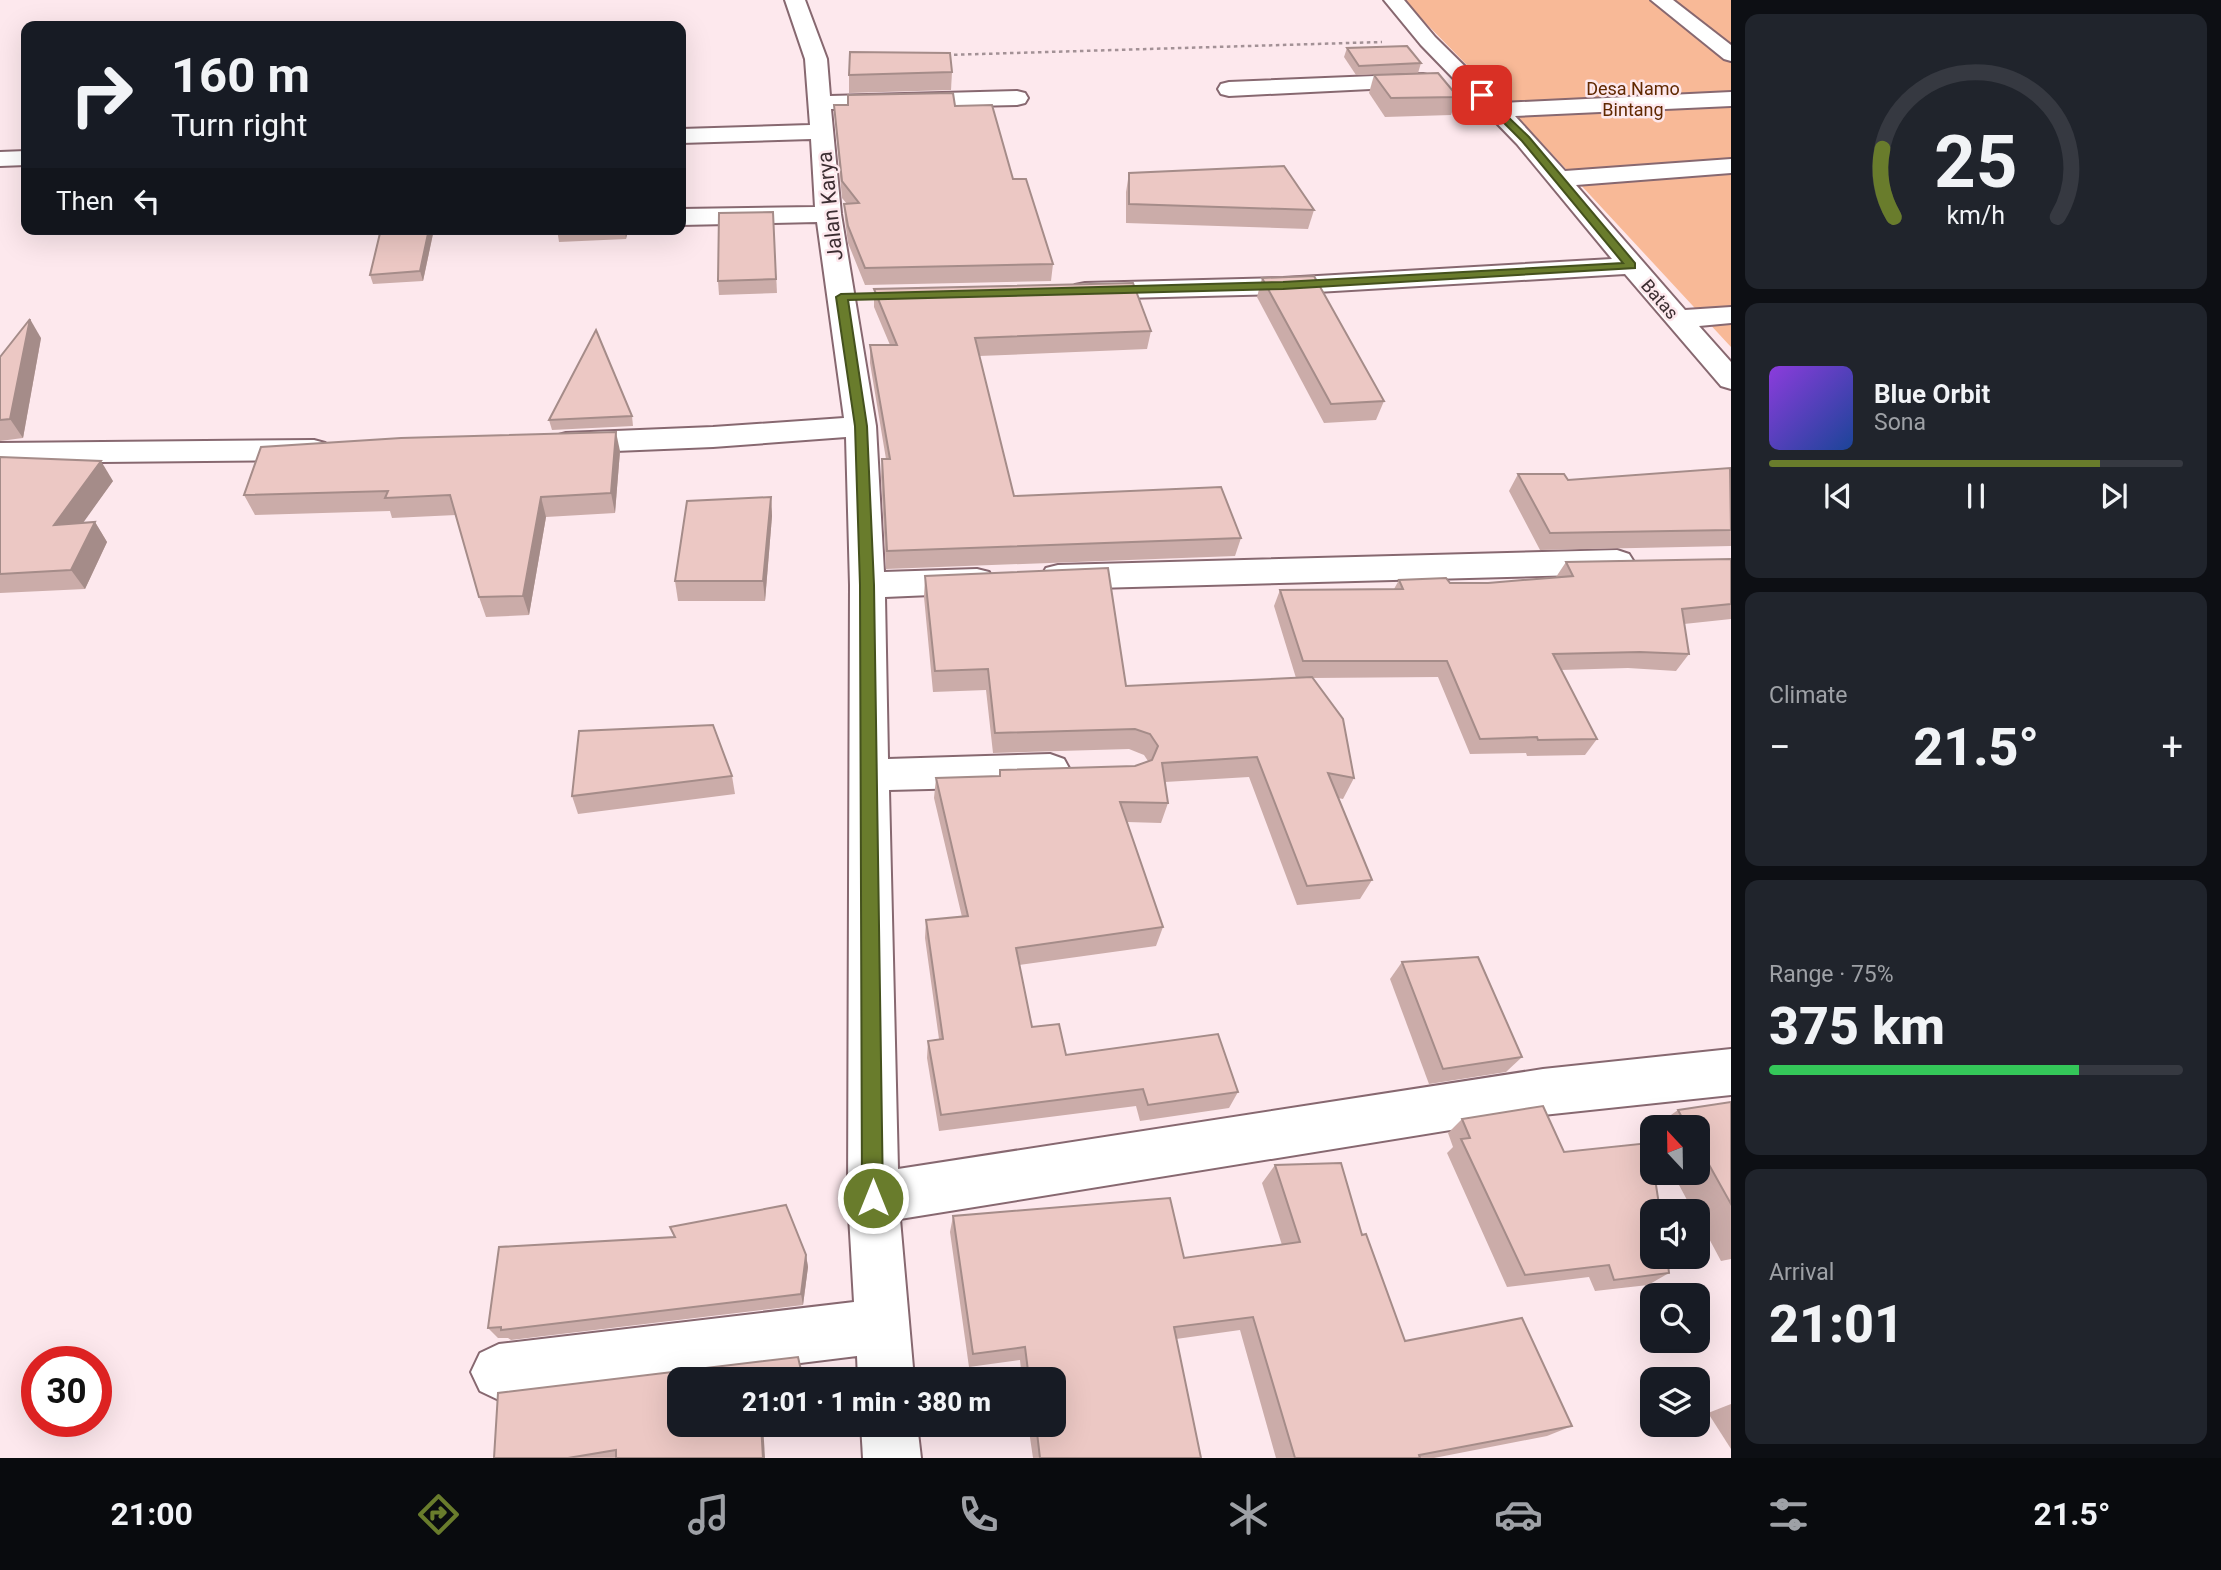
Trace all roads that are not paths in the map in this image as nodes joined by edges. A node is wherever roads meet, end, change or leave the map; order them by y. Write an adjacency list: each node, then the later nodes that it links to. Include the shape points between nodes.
1 (795, 0): 12 (street, Jalan Karya, via 816,59)
2 (1394, 0): 7 (street, Batas)
3 (1661, 0): 5 (street)
4 (1731, 34): 5 (street)
5 (1705, 35): 6 (street)
6 (1731, 55)
7 (1466, 80): 8 (street); 11 (street, Batas)
8 (1229, 89)
9 (1017, 98): 12 (street)
10 (1731, 99): 11 (street)
11 (1497, 110): 17 (street, Batas)
12 (820, 117): 13 (street); 18 (street, Jalan Karya)
13 (686, 135)
14 (21, 158): 15 (street)
15 (0, 159)
16 (1731, 166): 17 (street)
17 (1559, 179): 20 (street, Batas)
18 (828, 214): 19 (street); 25 (street, Jalan Karya, via 855,297)
19 (686, 217)
20 (1631, 266): 21 (street, via 1283,286); 23 (street, Batas)
21 (1062, 291)
22 (1731, 315): 23 (street)
23 (1678, 319): 24 (street, Batas)
24 (1731, 380)
25 (861, 426): 26 (street); 30 (street, Jalan Karya)
26 (544, 444)
27 (342, 449): 28 (street)
28 (0, 453)
29 (1643, 562): 30 (street, via 1215,571)
30 (867, 585): 32 (street, Jalan Karya)
31 (1088, 769): 32 (street)
32 (869, 775): 34 (street, Jalan Karya)
33 (1731, 1072): 34 (street, via 1543,1092)
34 (873, 1198): 35 (street, Jalan Karya)
35 (883, 1326): 36 (street, Jalan Karya); 37 (street)
36 (885, 1367)
37 (499, 1372)
38 (891, 1437): 39 (street)
39 (892, 1458)

